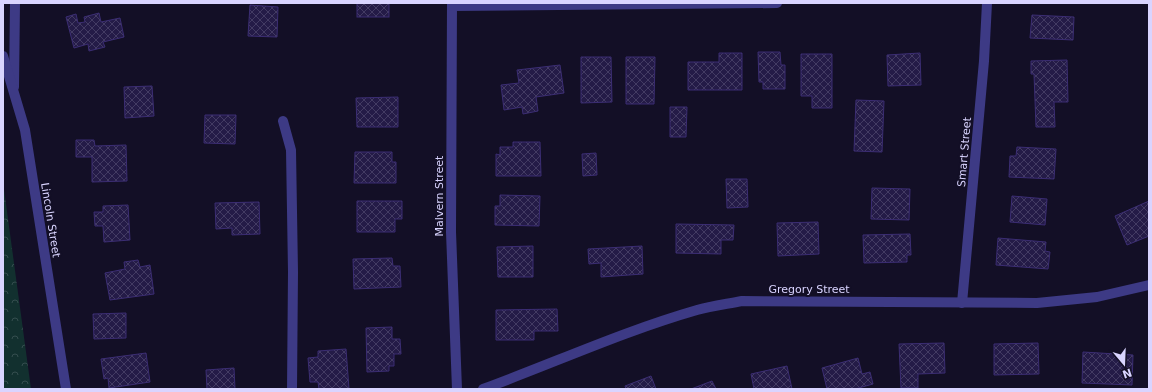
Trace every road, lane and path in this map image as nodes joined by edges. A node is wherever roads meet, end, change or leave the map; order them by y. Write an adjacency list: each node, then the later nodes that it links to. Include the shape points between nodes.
1 (15, 3): 6 (street)
2 (777, 3): 4 (street)
3 (987, 3): 9 (street, Smart Street)
4 (452, 5): 12 (street, Malvern Street, via 451,232)
5 (3, 56): 6 (street, Lincoln Street)
6 (14, 92): 10 (street, Lincoln Street, via 25,130)
7 (283, 121): 11 (street, via 291,150)
8 (1149, 285): 9 (street, Gregory Street, via 1097,297 1037,303)
9 (962, 303): 13 (street, Gregory Street, via 742,301 698,310 634,330)
10 (66, 389)
11 (292, 389)
12 (457, 389)
13 (482, 389)

